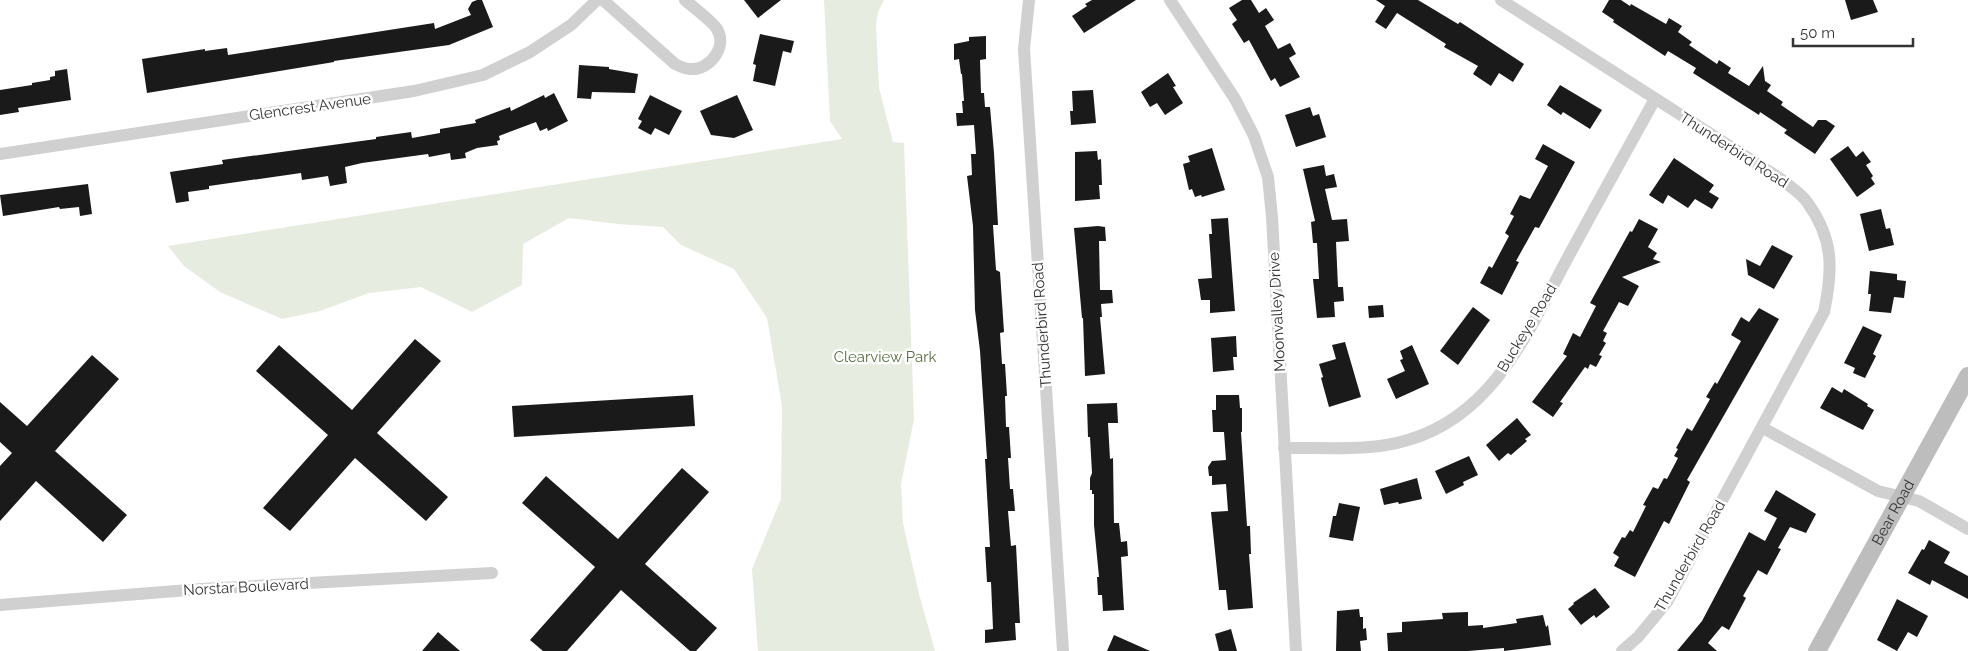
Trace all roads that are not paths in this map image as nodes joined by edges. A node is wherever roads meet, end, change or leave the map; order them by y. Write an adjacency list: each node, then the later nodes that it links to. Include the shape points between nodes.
1 (597, 0): 8 (street, Glencrest Avenue, via 571,25 530,52 483,75 414,92)
2 (604, 0): 3 (street, via 675,64 689,69 702,67 720,48 717,29)
3 (685, 0)
4 (1029, 0): 16 (street, Thunderbird Road, via 1024,49)
5 (1170, 0): 11 (street, Moonvalley Drive, via 1235,100 1254,136 1268,177)
6 (1501, 0): 7 (street, Thunderbird Road)
7 (1655, 99): 10 (street, Thunderbird Road, via 1781,179 1806,201 1830,249 1830,283 1824,312); 11 (street, Buckeye Road, via 1514,357 1473,404 1449,422 1410,440 1383,446)
8 (0, 154)
9 (1968, 376): 12 (street, Bear Road)
10 (1763, 428): 12 (street, via 1878,492); 18 (street, Thunderbird Road, via 1667,602)
11 (1284, 448): 17 (street, Moonvalley Drive)
12 (1902, 497): 13 (street, via 1919,501); 19 (street, Bear Road)
13 (1968, 529)
14 (492, 573): 15 (street, Norstar Boulevard, via 201,589)
15 (0, 605)
16 (1063, 651)
17 (1296, 651)
18 (1622, 651)
19 (1818, 651)

